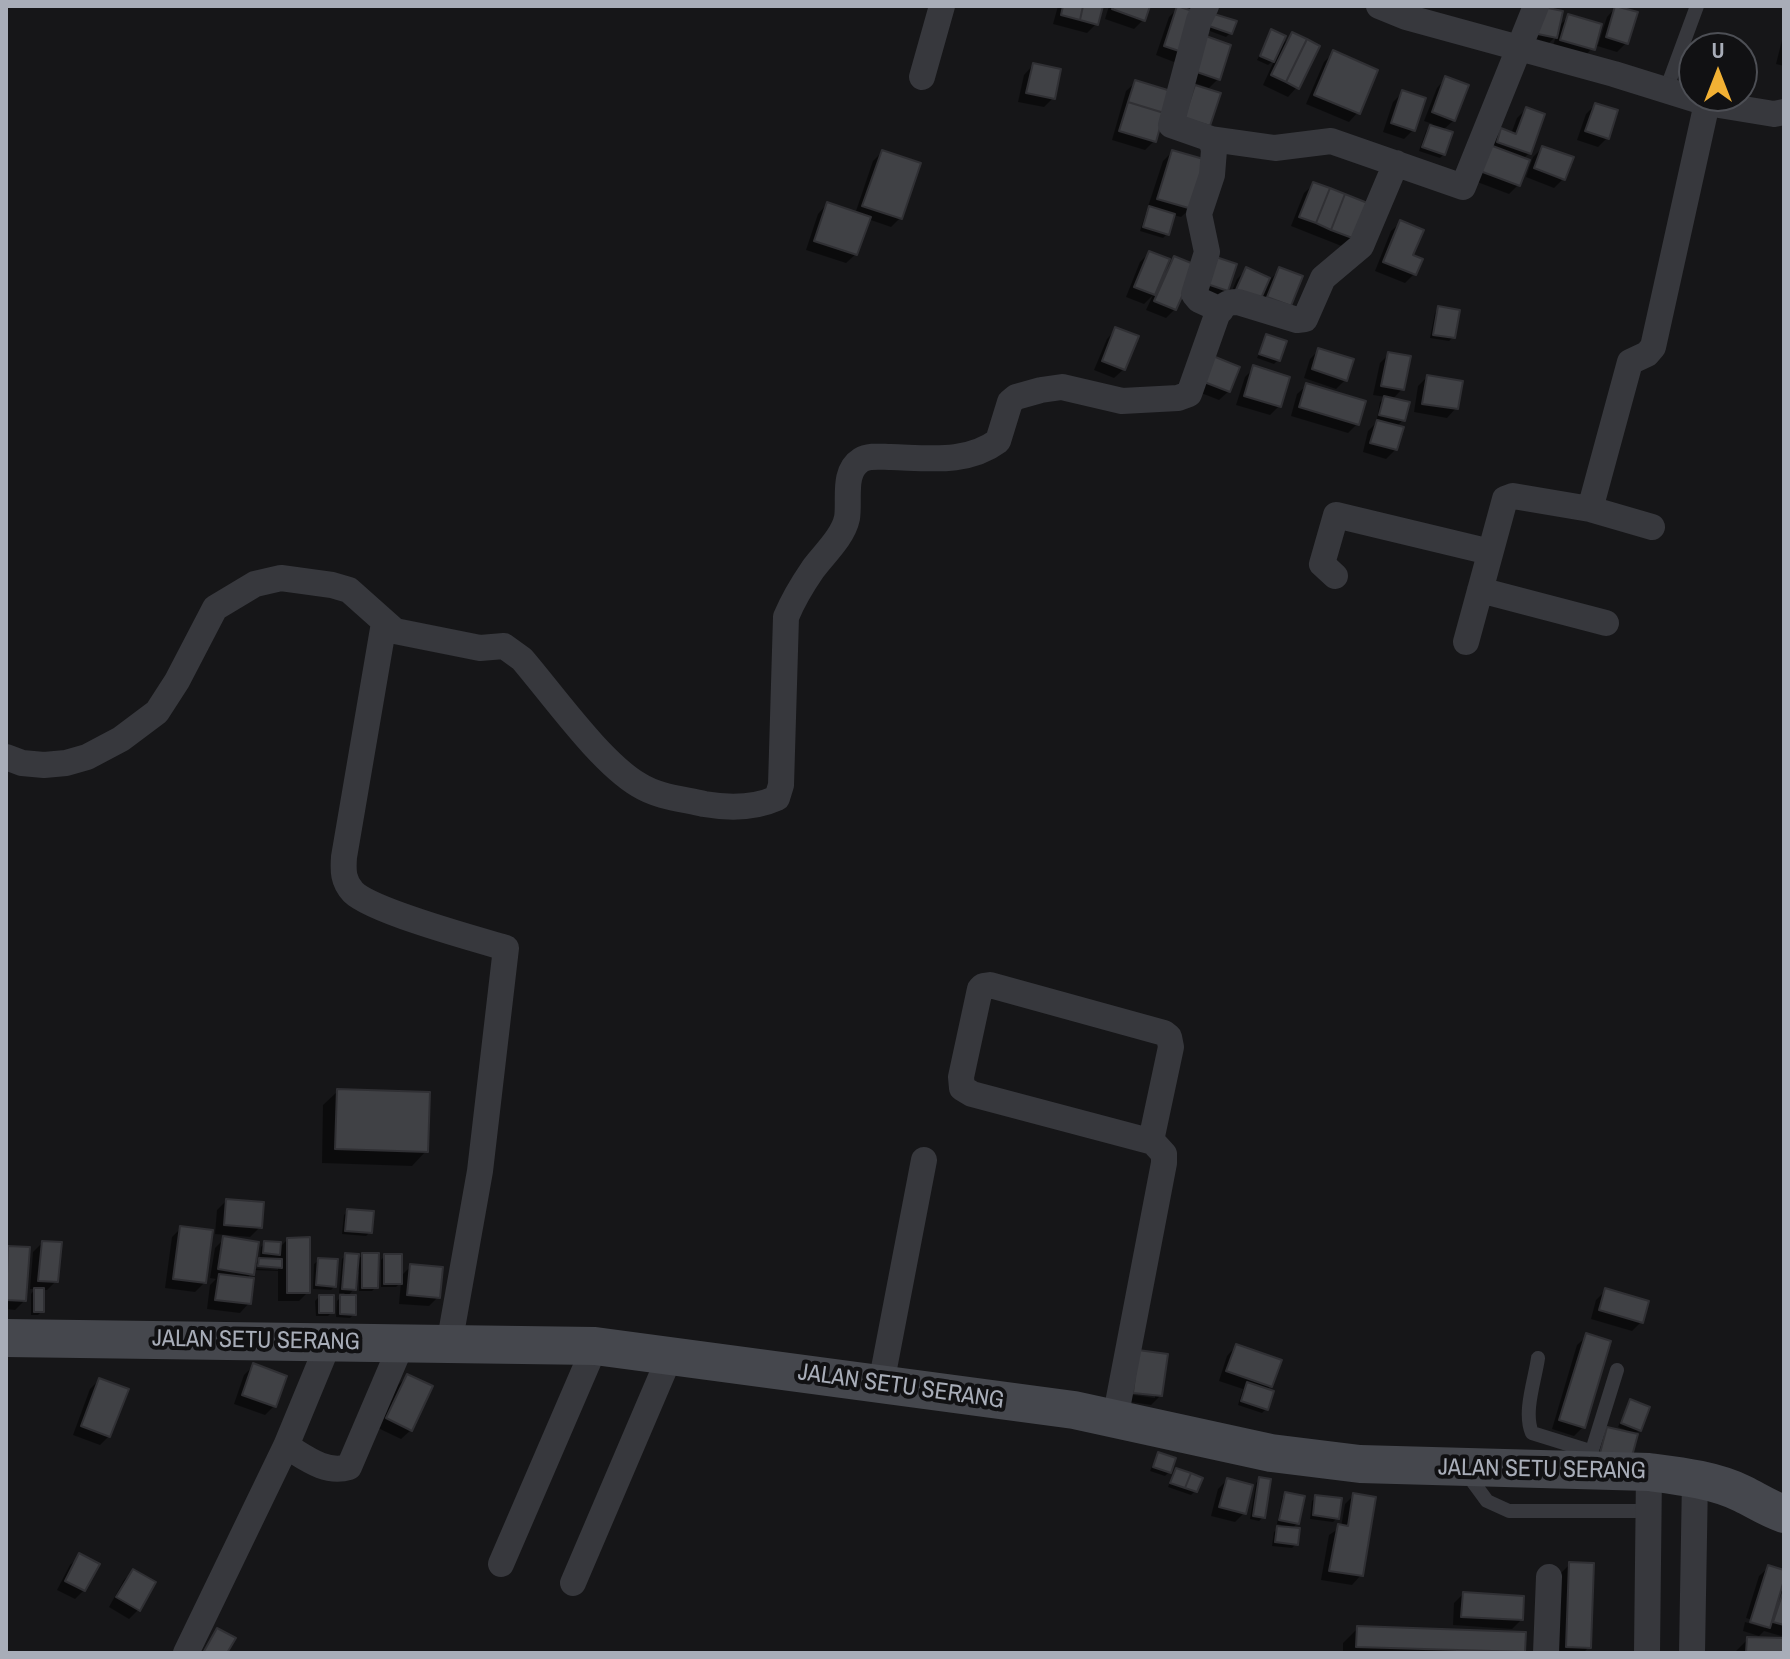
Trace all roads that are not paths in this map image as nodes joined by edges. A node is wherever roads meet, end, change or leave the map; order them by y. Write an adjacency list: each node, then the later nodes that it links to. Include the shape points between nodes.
1 (942, 6): 7 (street)
2 (1206, 6): 13 (street, via 1171,121)
3 (1379, 6): 6 (street)
4 (1536, 6): 6 (street)
5 (1697, 6): 8 (lane)
6 (1519, 49): 8 (street); 14 (street, via 1463,187)
7 (922, 77)
8 (1666, 90): 9 (street)
9 (1678, 94)
10 (1758, 111): 12 (street)
11 (1705, 112): 16 (street, via 1653,347 1630,362)
12 (1784, 112)
13 (1211, 139): 14 (street, via 1275,148 1331,141); 15 (street, via 1212,175 1199,214 1207,252 1194,294)
14 (1396, 163): 15 (street, via 1361,246 1323,278 1305,319 1238,302)
15 (1221, 310): 21 (street, via 1185,397 1122,401 1062,387 1041,390 1010,402 998,441 976,455 877,457 856,464 846,519 786,617 781,785 777,798 766,803 712,805 664,796 639,785 504,646 480,648 395,631)
16 (1590, 509): 17 (street); 18 (street, via 1505,499)
17 (1652, 527)
18 (1490, 552): 19 (street, via 1336,515 1322,564); 20 (street)
19 (1335, 576)
20 (1480, 590): 22 (street); 23 (street)
21 (384, 623): 24 (street, via 355,594 332,585 281,578 255,584 215,608 157,712 121,739 66,763 22,763); 30 (street, via 344,857 346,882 355,895 380,907 506,948 480,1171)
22 (1606, 623)
23 (1466, 642)
24 (6, 757)
25 (1153, 1142): 25 (street, via 962,1088 980,989 990,985 1169,1037); 36 (street, via 1164,1154 1164,1163)
26 (924, 1160): 35 (street)
27 (6, 1338): 28 (street, JALAN SETU SERANG)
28 (329, 1342): 29 (street, JALAN SETU SERANG); 37 (street)
29 (402, 1343): 30 (street, JALAN SETU SERANG); 37 (street, via 349,1467 326,1468)
30 (449, 1345): 31 (street, JALAN SETU SERANG)
31 (595, 1346): 32 (street, JALAN SETU SERANG); 44 (street)
32 (670, 1356): 35 (street, JALAN SETU SERANG); 46 (street)
33 (1538, 1358): 38 (lane, via 1532,1433)
34 (1617, 1370): 38 (lane)
35 (881, 1384): 36 (street, JALAN SETU SERANG)
36 (1115, 1419): 39 (street, JALAN SETU SERANG, via 1271,1453)
37 (286, 1446): 47 (street)
38 (1590, 1460): 39 (street, JALAN SETU SERANG); 40 (street, JALAN SETU SERANG)
39 (1463, 1469): 43 (lane, via 1487,1501 1509,1511)
40 (1649, 1472): 41 (street, JALAN SETU SERANG); 43 (street)
41 (1695, 1479): 42 (street, JALAN SETU SERANG); 50 (street)
42 (1764, 1505)
43 (1647, 1511): 49 (street)
44 (501, 1564)
45 (1549, 1577): 48 (street)
46 (573, 1583)
47 (186, 1653)
48 (1546, 1653)
49 (1647, 1653)
50 (1692, 1653)

